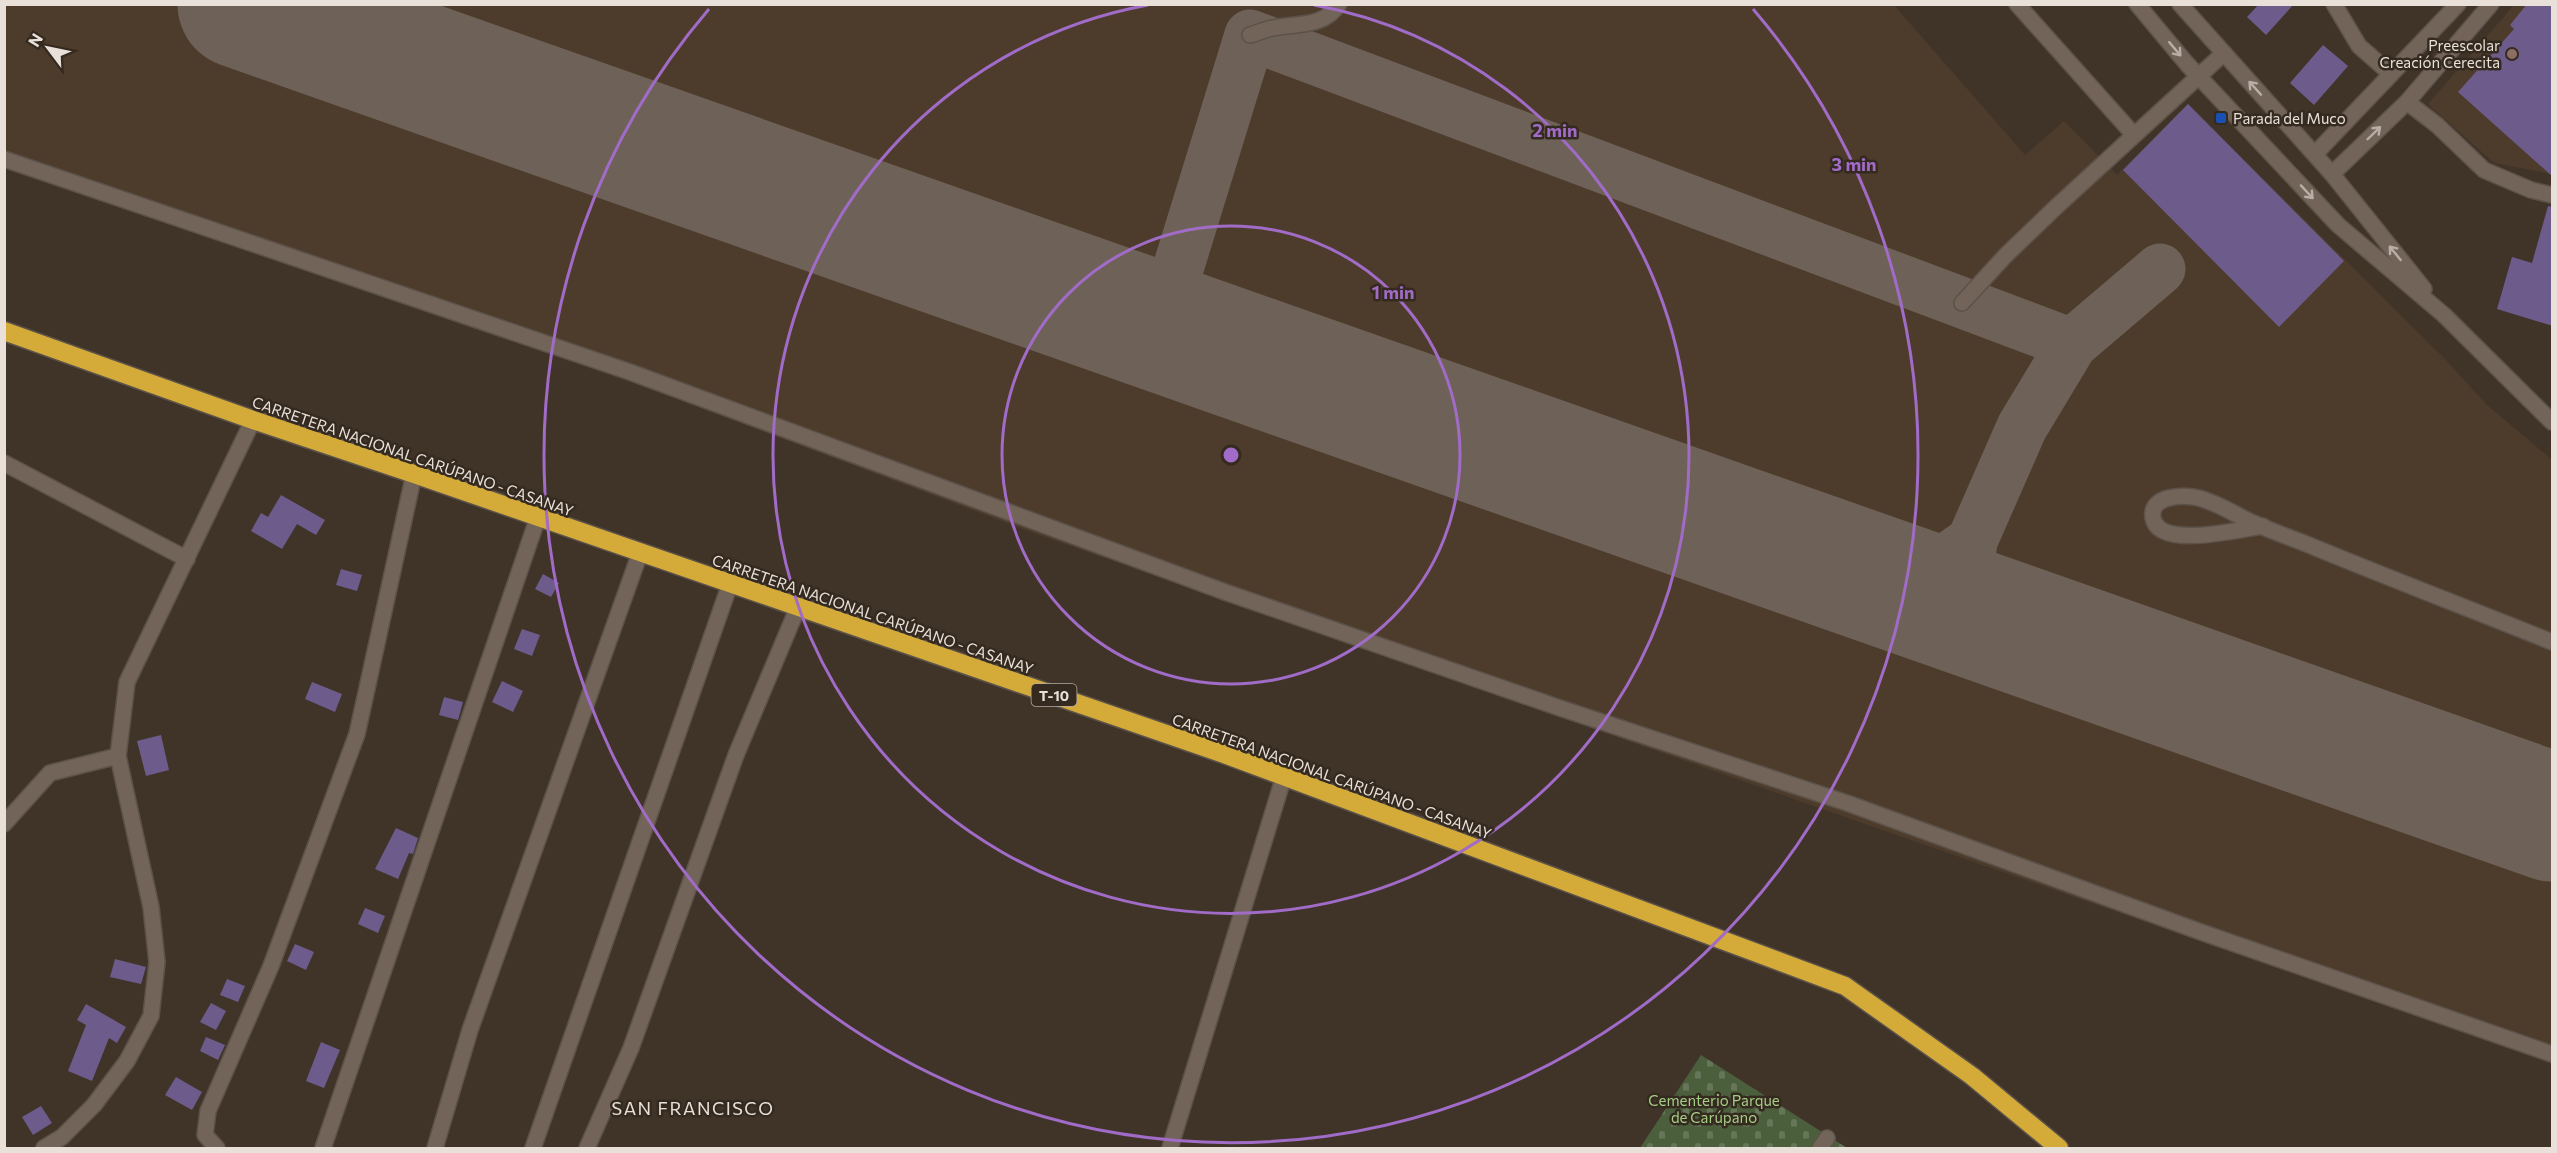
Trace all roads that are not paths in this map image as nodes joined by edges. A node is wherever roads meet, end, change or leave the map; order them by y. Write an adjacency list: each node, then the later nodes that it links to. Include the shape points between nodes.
1 (1339, 4): 8 (street, via 1321,20 1304,26 1274,27)
2 (2017, 4): 13 (street)
3 (2137, 4): 11 (street, one-way to 11)
4 (2180, 4): 9 (street)
5 (2334, 4): 10 (street, via 2359,46)
6 (2458, 4): 10 (street)
7 (2491, 4): 12 (street)
8 (1250, 35)
9 (2224, 53): 11 (street); 14 (street, one-way to 9)
10 (2391, 74): 14 (street)
11 (2198, 75): 13 (street); 19 (street, one-way to 19, via 2338,225)
12 (2407, 102): 16 (street, one-way to 12); 17 (street, via 2484,170)
13 (2134, 135): 18 (street, via 2014,247)
14 (2315, 154): 16 (street)
15 (4, 159): 35 (street, via 630,372 1225,592 1847,803)
16 (2332, 174): 19 (street, one-way to 16)
17 (2553, 195)
18 (1962, 303)
19 (2444, 315): 22 (street)
20 (4, 331): 21 (highway, CARRETERA NACIONAL CARÚPANO - CASANAY / T-10)
21 (253, 420): 24 (highway, CARRETERA NACIONAL CARÚPANO - CASANAY / T-10); 28 (street)
22 (2553, 422)
23 (4, 464): 28 (street)
24 (414, 474): 25 (highway, CARRETERA NACIONAL CARÚPANO - CASANAY / T-10); 38 (street, via 357,734 271,966 208,1111 205,1135)
25 (538, 518): 27 (highway, CARRETERA NACIONAL CARÚPANO - CASANAY / T-10); 39 (street)
26 (2262, 526): 26 (street, via 2199,498 2169,497 2157,503 2153,511 2153,520 2163,531 2175,535); 31 (street)
27 (640, 553): 29 (highway, CARRETERA NACIONAL CARÚPANO - CASANAY / T-10); 40 (street, via 470,1030)
28 (187, 559): 32 (street, via 127,682)
29 (730, 584): 30 (highway, CARRETERA NACIONAL CARÚPANO - CASANAY / T-10); 41 (street)
30 (798, 607): 33 (highway, CARRETERA NACIONAL CARÚPANO - CASANAY / T-10); 42 (street, via 736,755 631,1048)
31 (2553, 642)
32 (118, 756): 34 (street, via 50,773); 37 (street, via 151,907 156,962 151,1016 127,1062 94,1106)
33 (1284, 776): 36 (highway, CARRETERA NACIONAL CARÚPANO - CASANAY / T-10, via 1845,986 1972,1076); 43 (street)
34 (4, 825)
35 (2553, 1054)
36 (2056, 1147)
37 (44, 1149)
38 (217, 1149)
39 (323, 1149)
40 (435, 1149)
41 (533, 1149)
42 (587, 1149)
43 (1170, 1149)

